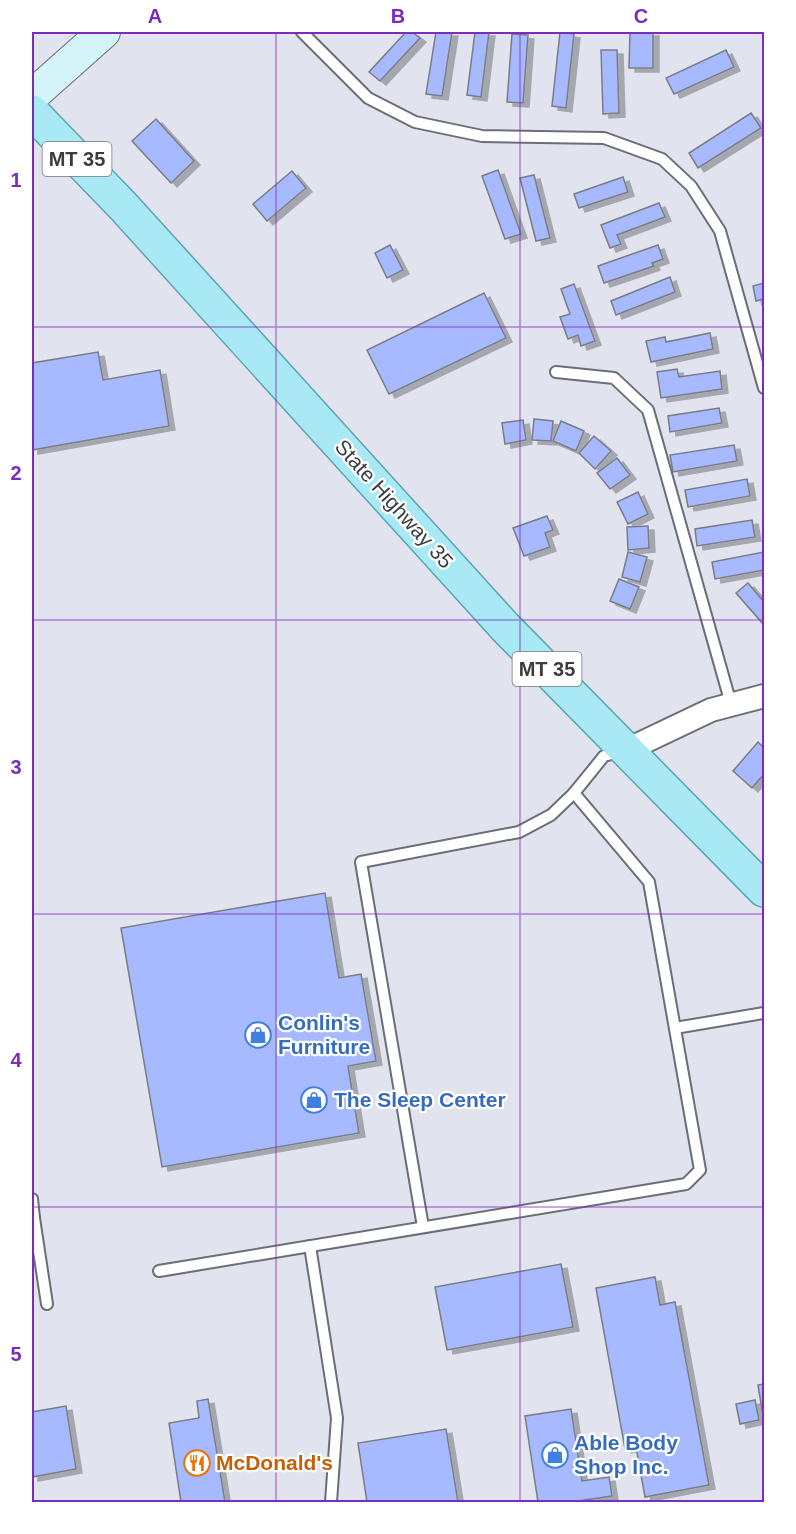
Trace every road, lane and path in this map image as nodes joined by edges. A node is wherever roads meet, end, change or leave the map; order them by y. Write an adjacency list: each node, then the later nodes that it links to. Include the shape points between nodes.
1 (104, 32): 3 (main road)
2 (302, 32): 6 (lane, via 368,99 415,122 482,136 604,138 662,159 691,186 720,231)
3 (32, 96)
4 (32, 112): 9 (main road, State Highway 35 / MT 35, via 123,206 505,627)
5 (556, 372): 8 (lane, via 614,378 648,410)
6 (765, 388)
7 (765, 696): 8 (street)
8 (731, 704): 9 (street)
9 (627, 750): 10 (lane, via 604,756); 11 (main road, State Highway 35 / MT 35)
10 (574, 793): 13 (lane, via 649,882); 16 (lane, via 551,815 519,832 361,862)
11 (765, 890)
12 (765, 1013): 13 (lane)
13 (675, 1028): 16 (lane, via 700,1170 686,1184)
14 (32, 1198): 15 (lane)
15 (33, 1218): 19 (lane)
16 (423, 1227): 17 (lane)
17 (310, 1246): 18 (lane); 20 (lane, via 337,1418)
18 (159, 1271)
19 (47, 1304)
20 (332, 1503)

